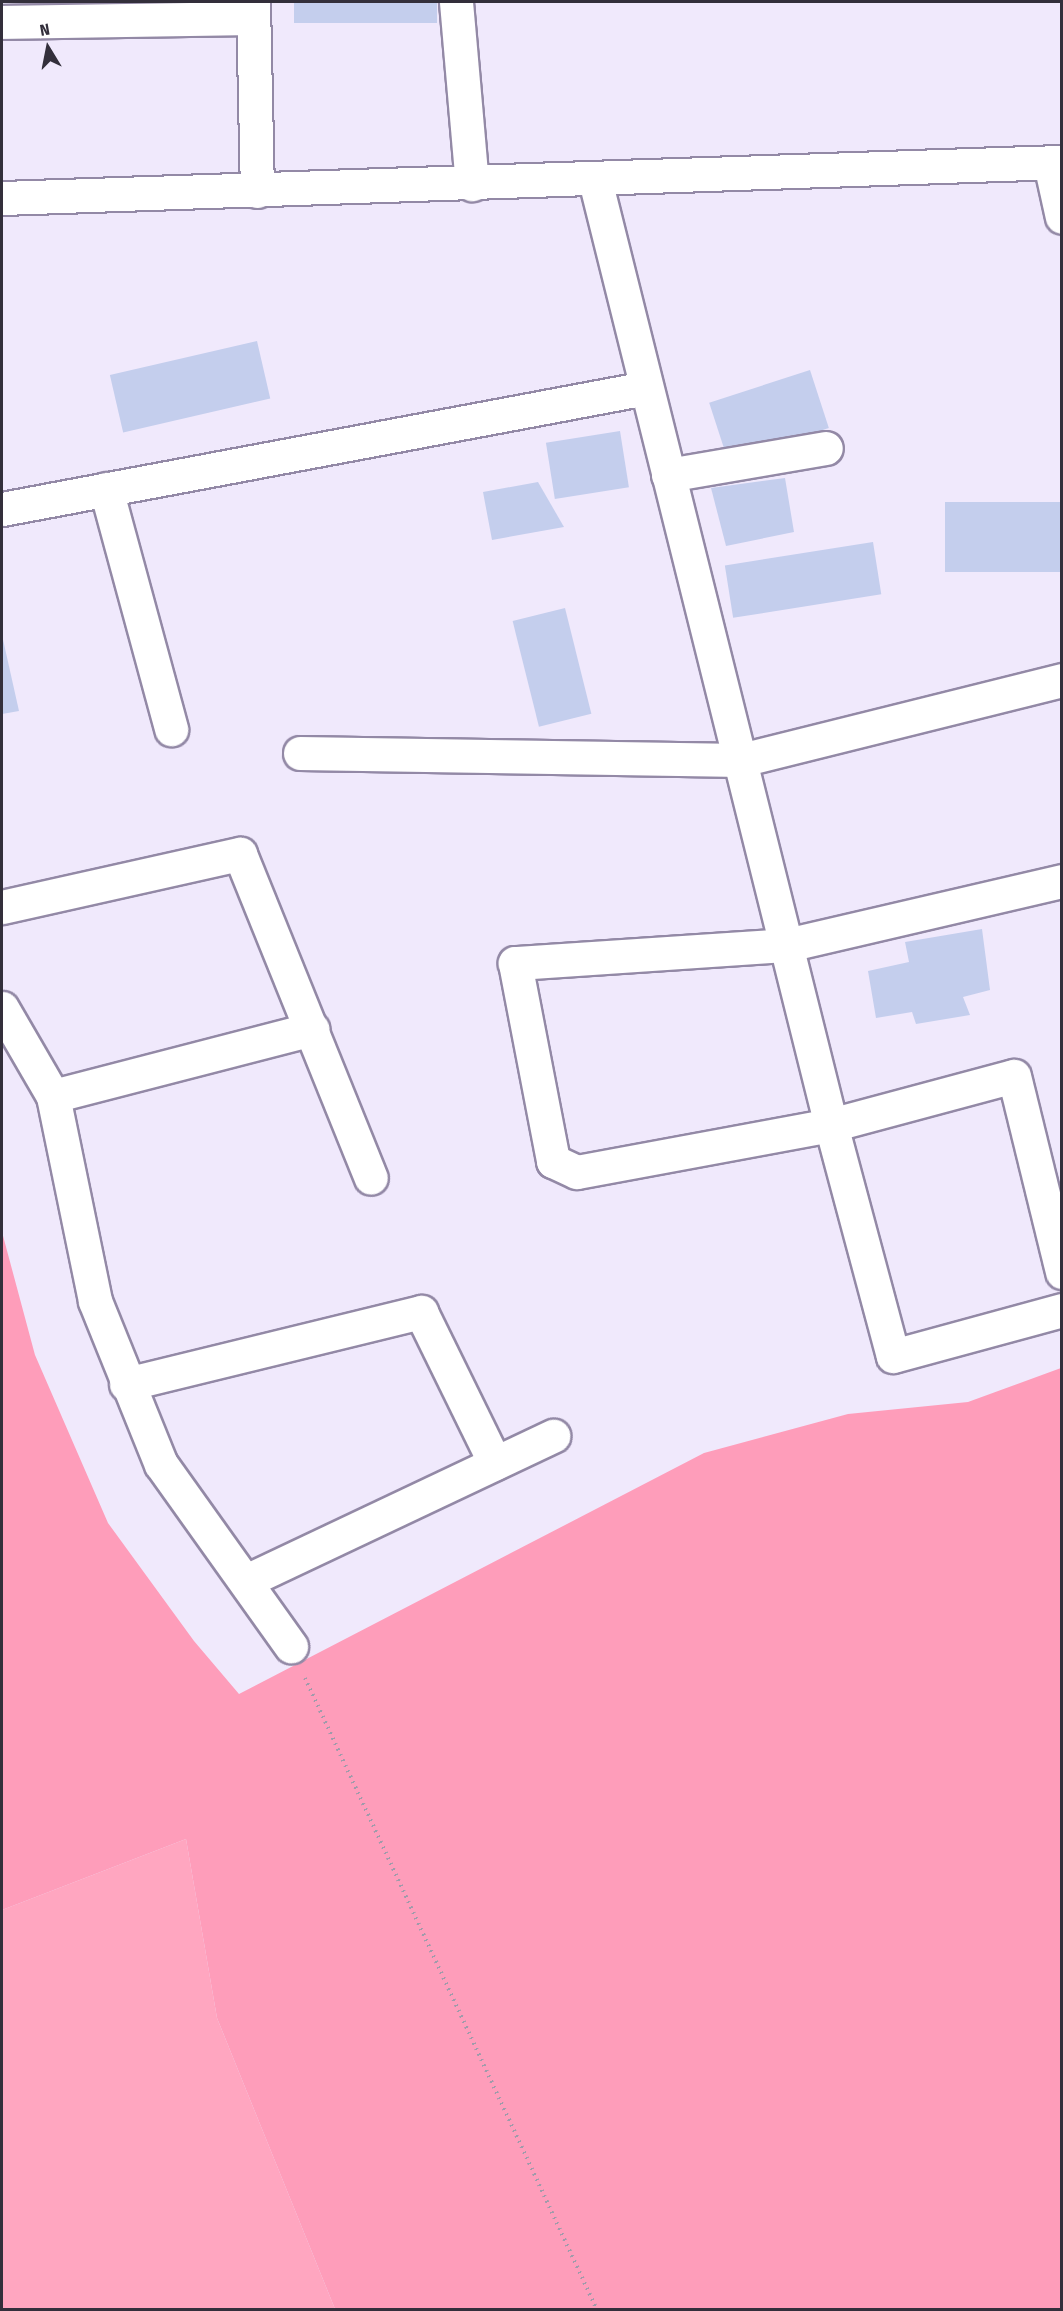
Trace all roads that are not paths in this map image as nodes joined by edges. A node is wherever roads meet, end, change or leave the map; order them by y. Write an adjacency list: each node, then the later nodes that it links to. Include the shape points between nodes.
1 (456, 2): 6 (street)
2 (253, 10): 3 (street); 7 (street)
3 (2, 22)
4 (1056, 163): 5 (street); 9 (street)
5 (596, 180): 6 (street); 10 (street)
6 (472, 184): 7 (street)
7 (257, 191): 8 (street)
8 (2, 198)
9 (1062, 217)
10 (646, 388): 12 (street); 13 (street)
11 (826, 448): 12 (street)
12 (668, 475): 18 (street)
13 (106, 489): 14 (street); 16 (street)
14 (2, 509)
15 (1062, 680): 18 (street)
16 (171, 729)
17 (300, 753): 18 (street)
18 (741, 760): 21 (street)
19 (1062, 881): 21 (street)
20 (2, 907): 23 (street, via 240,854)
21 (787, 945): 25 (street); 25 (street, via 515,963 553,1161 577,1172)
22 (2, 1008): 24 (street)
23 (312, 1029): 24 (street); 26 (street)
24 (53, 1096): 29 (street, via 95,1301)
25 (831, 1125): 27 (street, via 1014,1076); 28 (street, via 893,1356)
26 (371, 1178)
27 (1062, 1272)
28 (1062, 1310)
29 (126, 1384): 31 (street, via 421,1312); 32 (street, via 161,1464)
30 (553, 1436): 31 (street)
31 (495, 1463): 32 (street)
32 (246, 1581): 33 (street)
33 (291, 1646)

